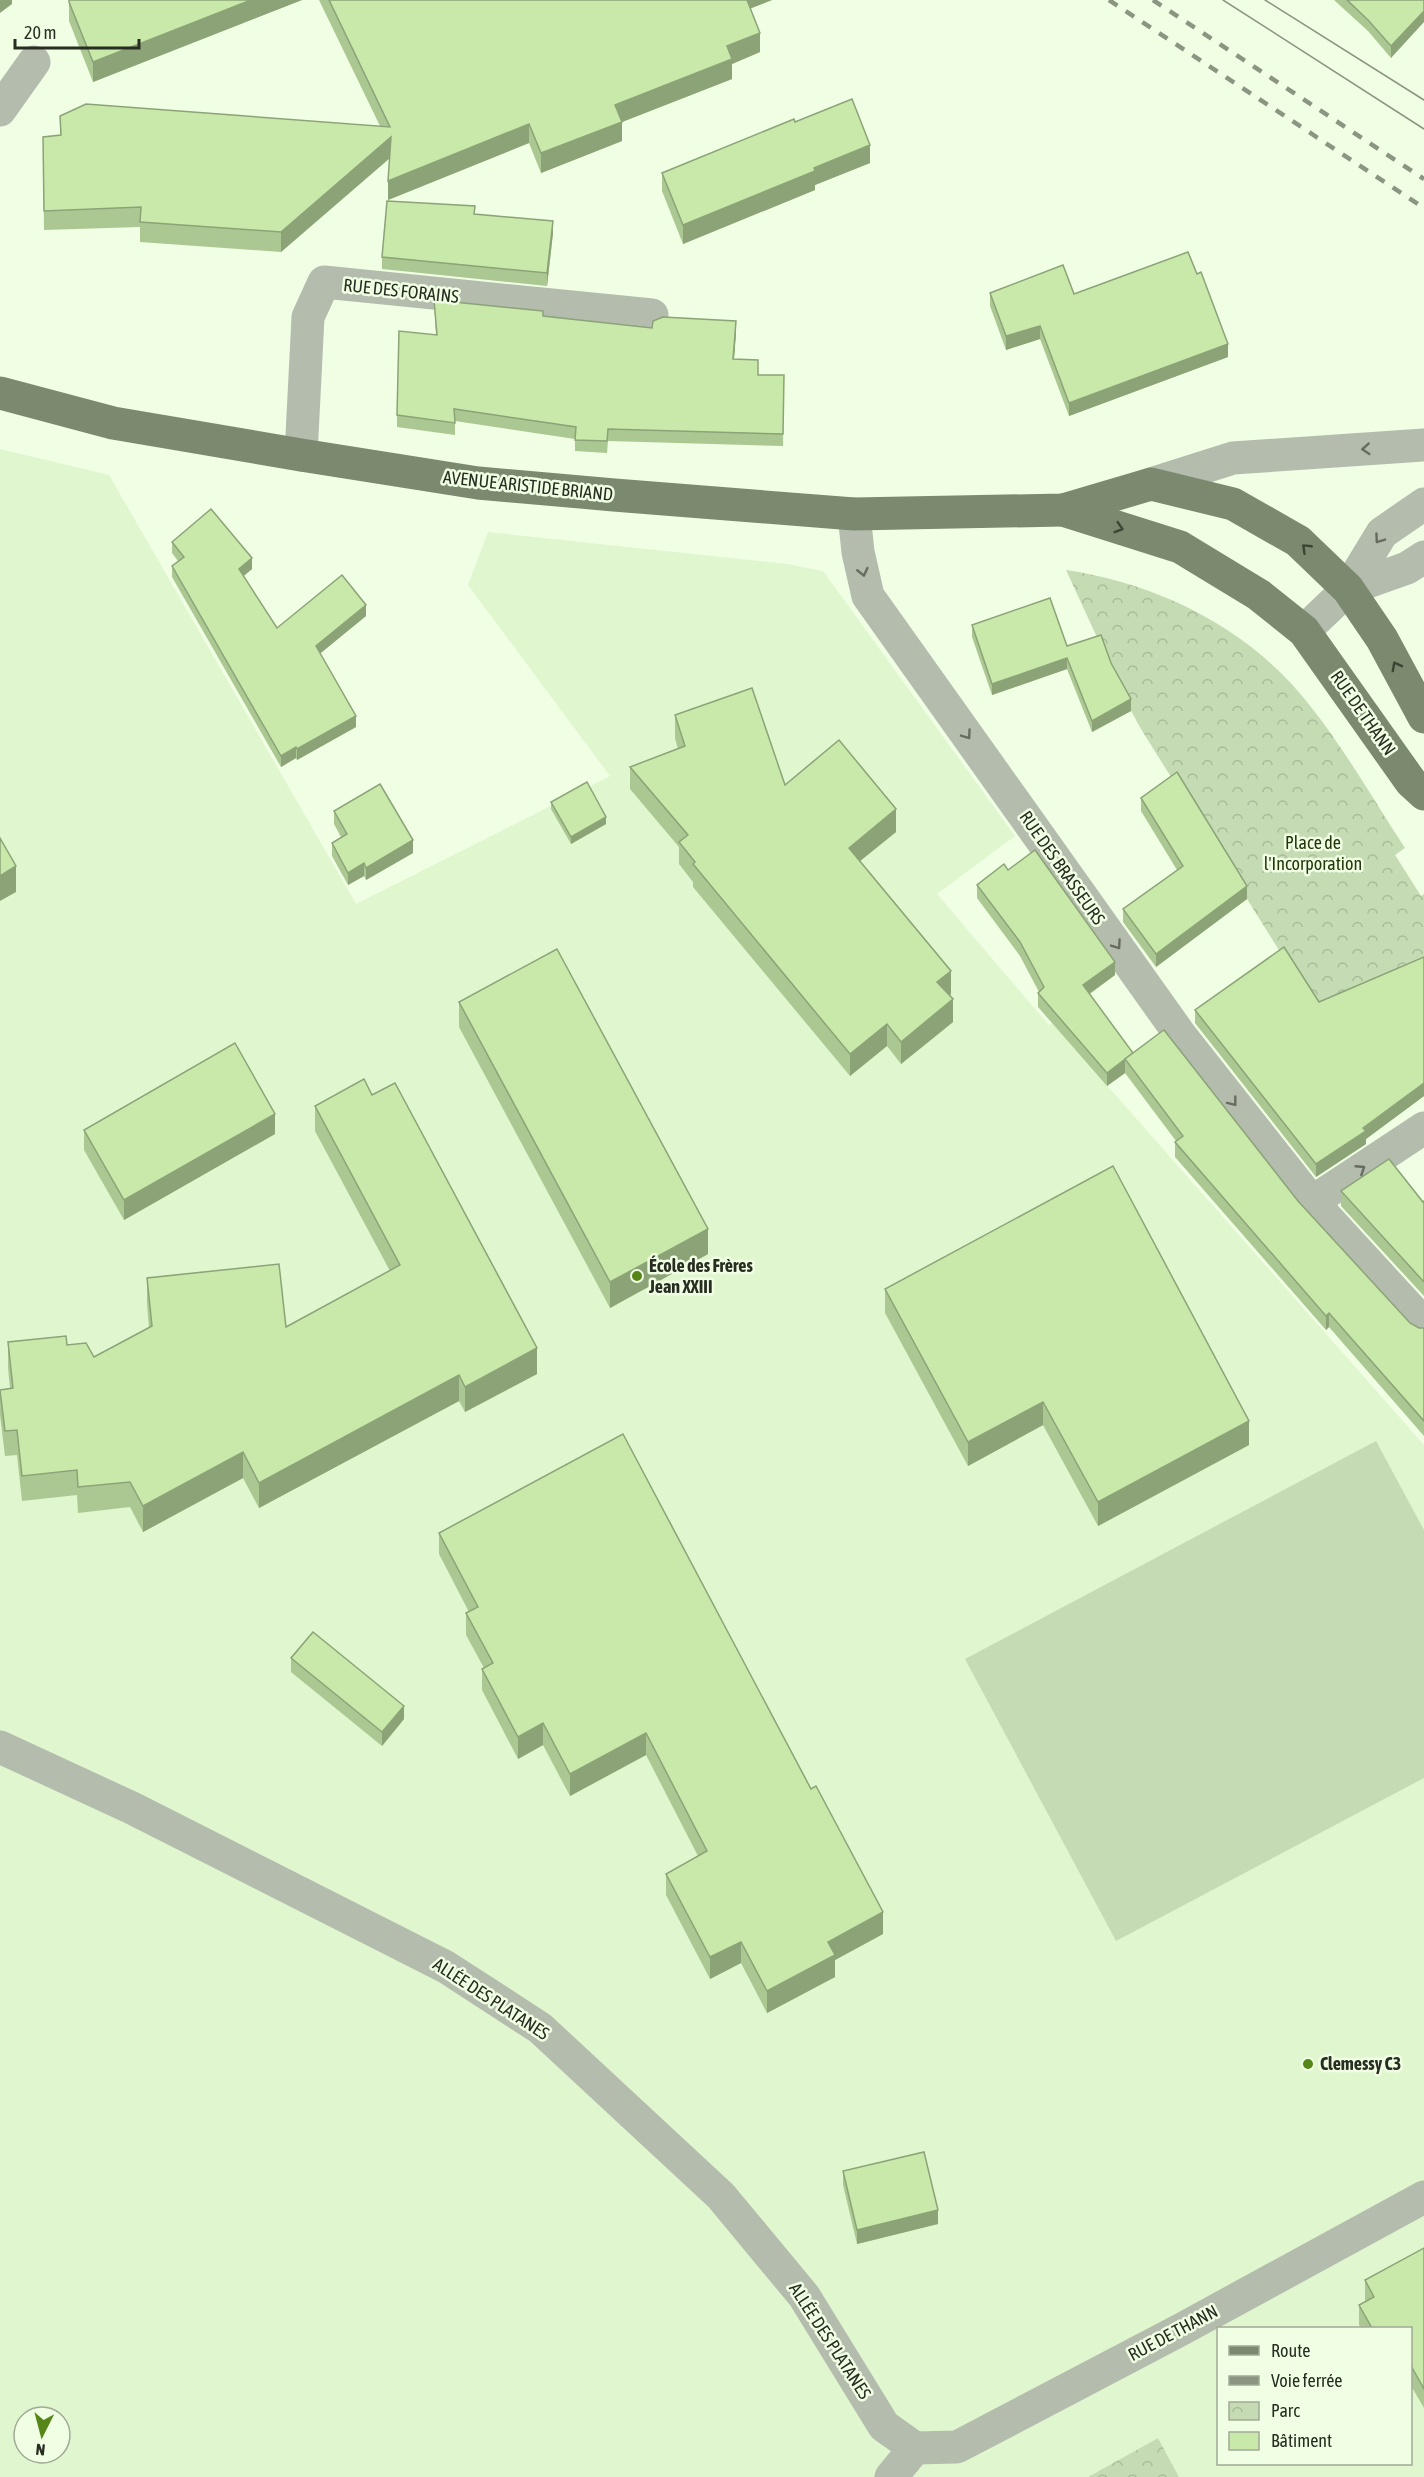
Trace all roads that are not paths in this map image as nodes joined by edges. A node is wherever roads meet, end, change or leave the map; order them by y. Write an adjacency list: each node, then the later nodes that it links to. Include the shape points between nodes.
1 (34, 62): 2 (street)
2 (0, 110)
3 (652, 315): 6 (street, RUE DES FORAINS, via 324,282 308,317)
4 (0, 393): 6 (main road, AVENUE ARISTIDE BRIAND, via 113,423)
5 (1424, 445): 7 (street, one-way to 7, via 1233,458)
6 (301, 455): 10 (main road, AVENUE ARISTIDE BRIAND, via 478,483)
7 (1151, 484): 9 (main road, AVENUE ARISTIDE BRIAND); 12 (main road, one-way to 7, via 1298,541 1233,504)
8 (1424, 504): 12 (street, one-way to 12, via 1382,533)
9 (1063, 510): 10 (main road, AVENUE ARISTIDE BRIAND); 13 (main road, AVENUE ARISTIDE BRIAND, one-way to 13, via 1180,547 1259,596)
10 (854, 514): 17 (street, RUE DES BRASSEURS, one-way to 17, via 868,596 1181,1036)
11 (1424, 557): 12 (street, via 1407,568)
12 (1348, 589): 13 (street); 14 (main road, one-way to 12, via 1382,639)
13 (1304, 631): 15 (main road, RUE DE THANN, via 1411,782)
14 (1424, 717)
15 (1424, 794)
16 (1424, 1128): 17 (street, one-way to 16)
17 (1312, 1202): 18 (street, RUE DES BRASSEURS)
18 (1424, 1324)
19 (0, 1747): 21 (street, ALLÉE DES PLATANES, via 132,1808 446,1967 540,2028 720,2196 804,2296 884,2426)
20 (1424, 2197): 21 (street, RUE DE THANN, via 957,2447)
21 (915, 2448): 22 (street)
22 (891, 2477)

